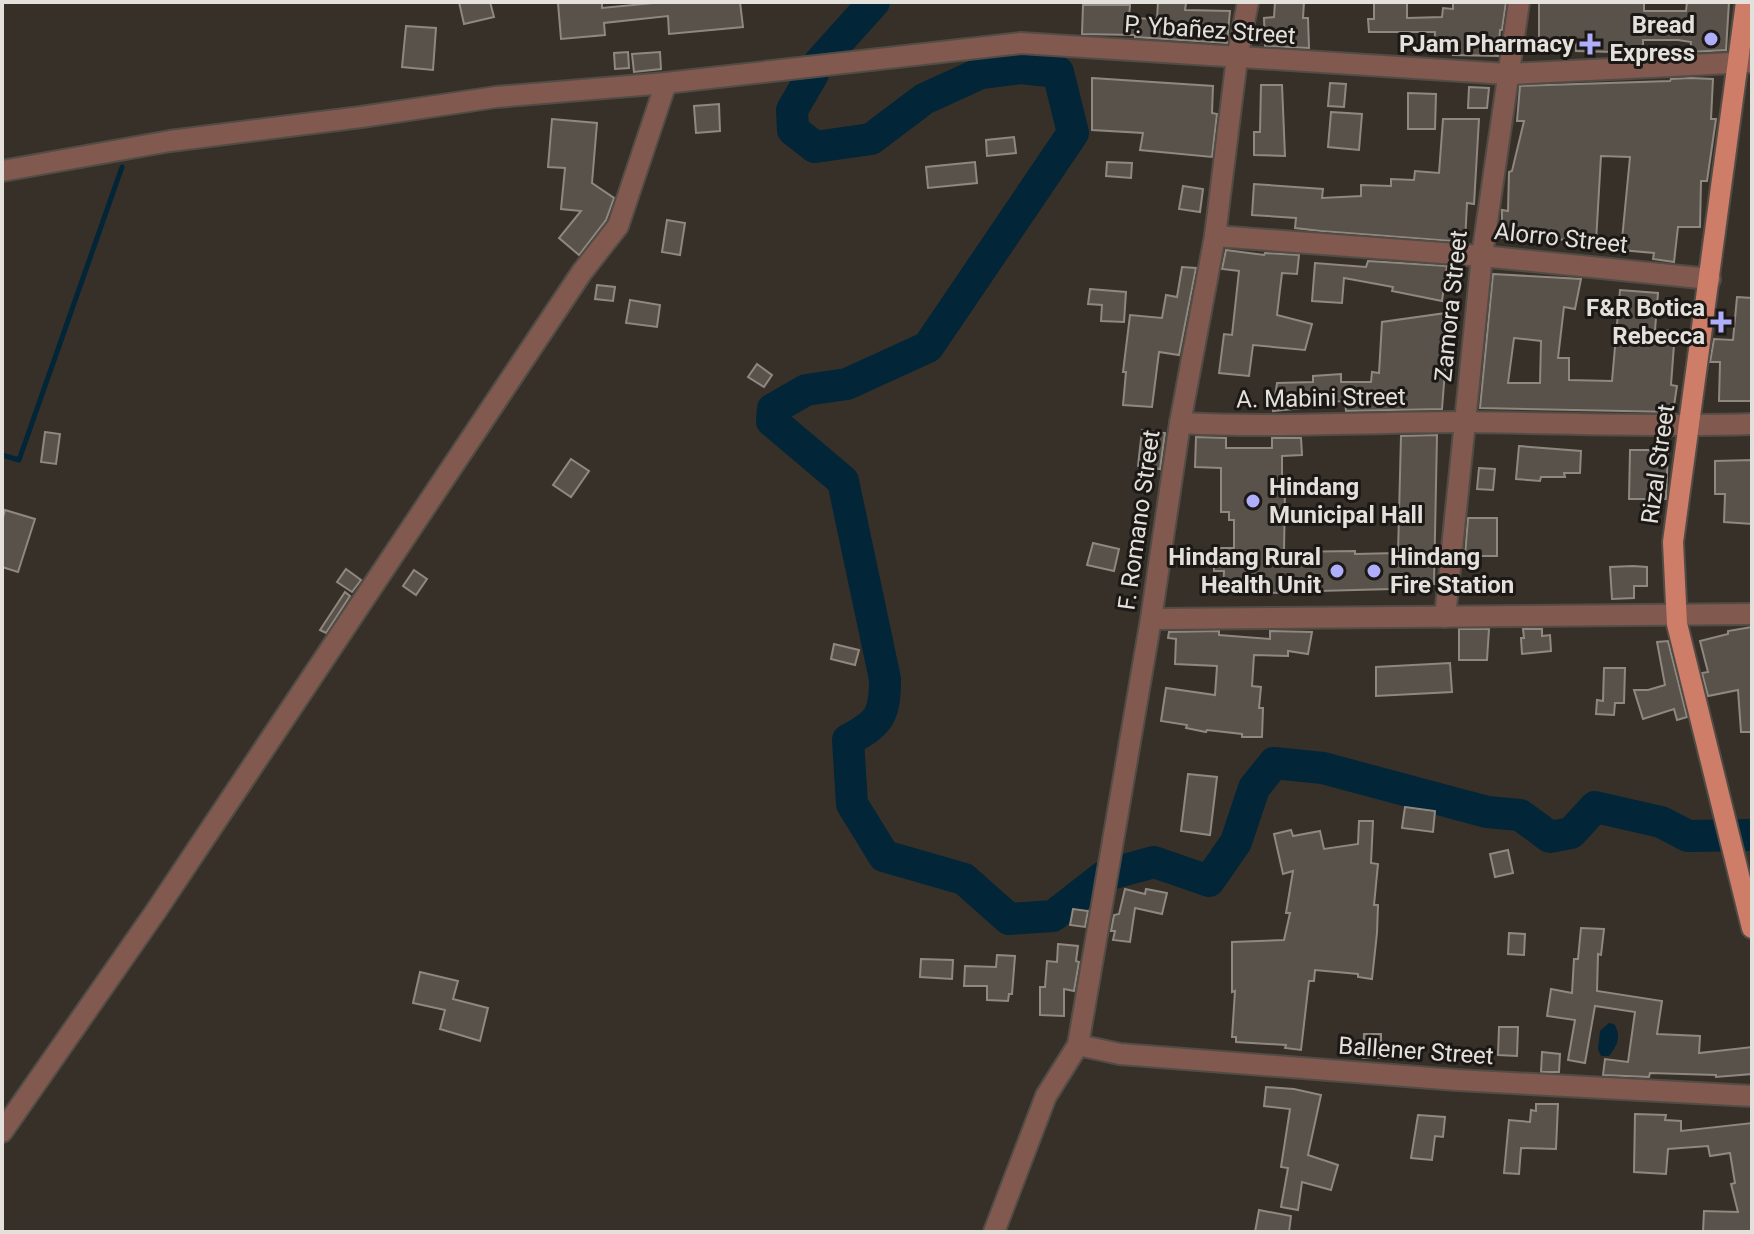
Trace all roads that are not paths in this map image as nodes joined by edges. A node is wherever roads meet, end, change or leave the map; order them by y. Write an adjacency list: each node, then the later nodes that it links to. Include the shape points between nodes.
1 (1248, 2): 4 (street, F. Romano Street)
2 (1519, 2): 6 (street, Zamora Street)
3 (1746, 2): 5 (main road, Rizal Street)
4 (1237, 58): 6 (street, P. Ybañez Street); 7 (street, P. Ybañez Street, via 1021,43); 9 (street, F. Romano Street)
5 (1745, 62): 6 (street, P. Ybañez Street); 11 (main road, Rizal Street)
6 (1508, 74): 10 (street, Zamora Street)
7 (666, 83): 8 (street, P. Ybañez Street, via 496,97 170,141); 23 (street, via 618,226)
8 (2, 171)
9 (1215, 236): 10 (street, Alorro Street); 13 (street, F. Romano Street)
10 (1482, 256): 11 (street, Alorro Street); 12 (street, Zamora Street)
11 (1710, 279): 15 (main road, Rizal Street)
12 (1465, 422): 13 (street, A. Mabini Street); 15 (street, A. Mabini Street); 18 (street, Zamora Street)
13 (1180, 423): 19 (street, F. Romano Street)
14 (1752, 424): 15 (street, A. Mabini Street)
15 (1690, 426): 17 (main road, Rizal Street, via 1673,542)
16 (1752, 614): 17 (street)
17 (1676, 615): 18 (street); 20 (main road, Rizal Street)
18 (1445, 617): 19 (street)
19 (1151, 619): 21 (street, F. Romano Street)
20 (1752, 928)
21 (1078, 1045): 22 (street, Ballener Street, via 1120,1054 1457,1080); 24 (street, via 1046,1096)
22 (1752, 1096)
23 (2, 1132)
24 (994, 1232)

